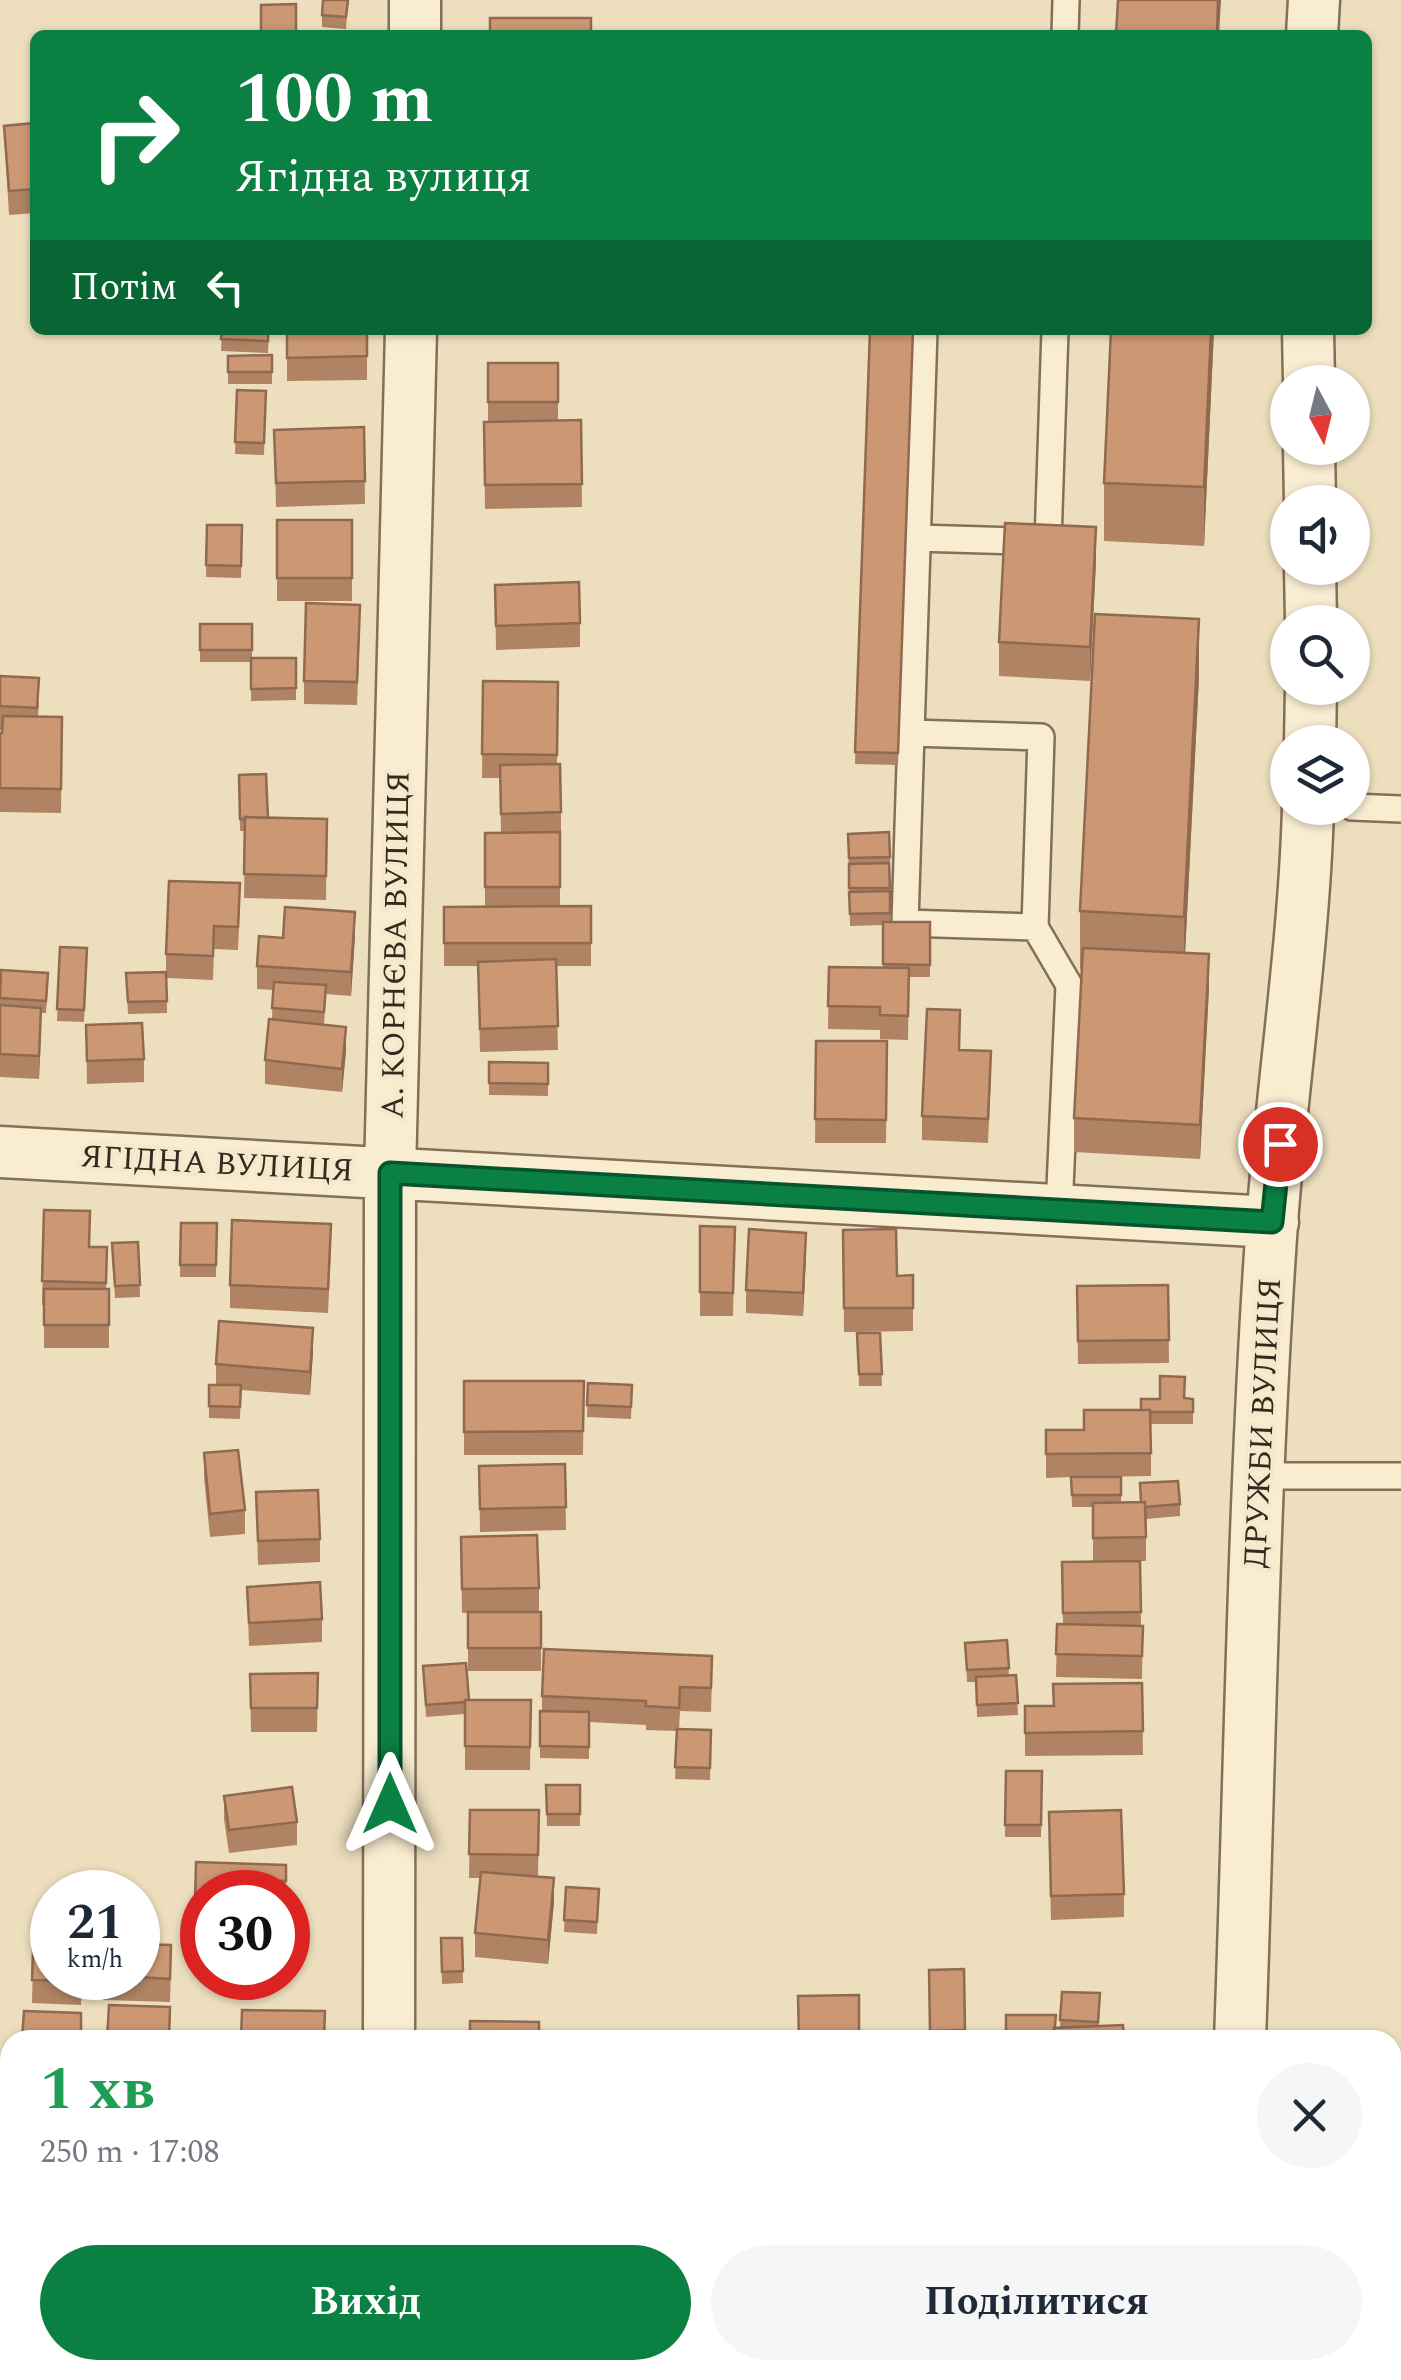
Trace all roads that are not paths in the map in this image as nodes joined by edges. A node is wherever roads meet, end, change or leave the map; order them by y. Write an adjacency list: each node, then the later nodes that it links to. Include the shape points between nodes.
1 (415, 0): 4 (street)
2 (1066, 0): 5 (lane)
3 (1314, 0): 6 (street)
4 (415, 30)
5 (1064, 30)
6 (1312, 30)
7 (410, 335): 19 (street, А. КОРНЄВА ВУЛИЦЯ)
8 (924, 335): 12 (lane)
9 (1055, 335): 12 (lane, via 1048,542)
10 (1308, 335): 11 (street)
11 (1309, 365)
12 (917, 538): 13 (lane)
13 (911, 733): 17 (lane, via 905,922); 17 (lane, via 1041,737)
14 (1370, 808): 15 (lane)
15 (1401, 809)
16 (1307, 825): 21 (street, ДРУЖБИ ВУЛИЦЯ)
17 (1035, 927): 20 (lane, via 1069,985)
18 (0, 1152): 19 (street, ЯГІДНА ВУЛИЦЯ)
19 (390, 1173): 20 (street, ЯГІДНА ВУЛИЦЯ); 24 (street, А. КОРНЄВА ВУЛИЦЯ)
20 (1060, 1210): 21 (street, ЯГІДНА ВУЛИЦЯ)
21 (1272, 1222): 22 (street, ДРУЖБИ ВУЛИЦЯ)
22 (1260, 1476): 23 (lane); 25 (street, ДРУЖБИ ВУЛИЦЯ)
23 (1401, 1476)
24 (390, 2030)
25 (1240, 2030)

